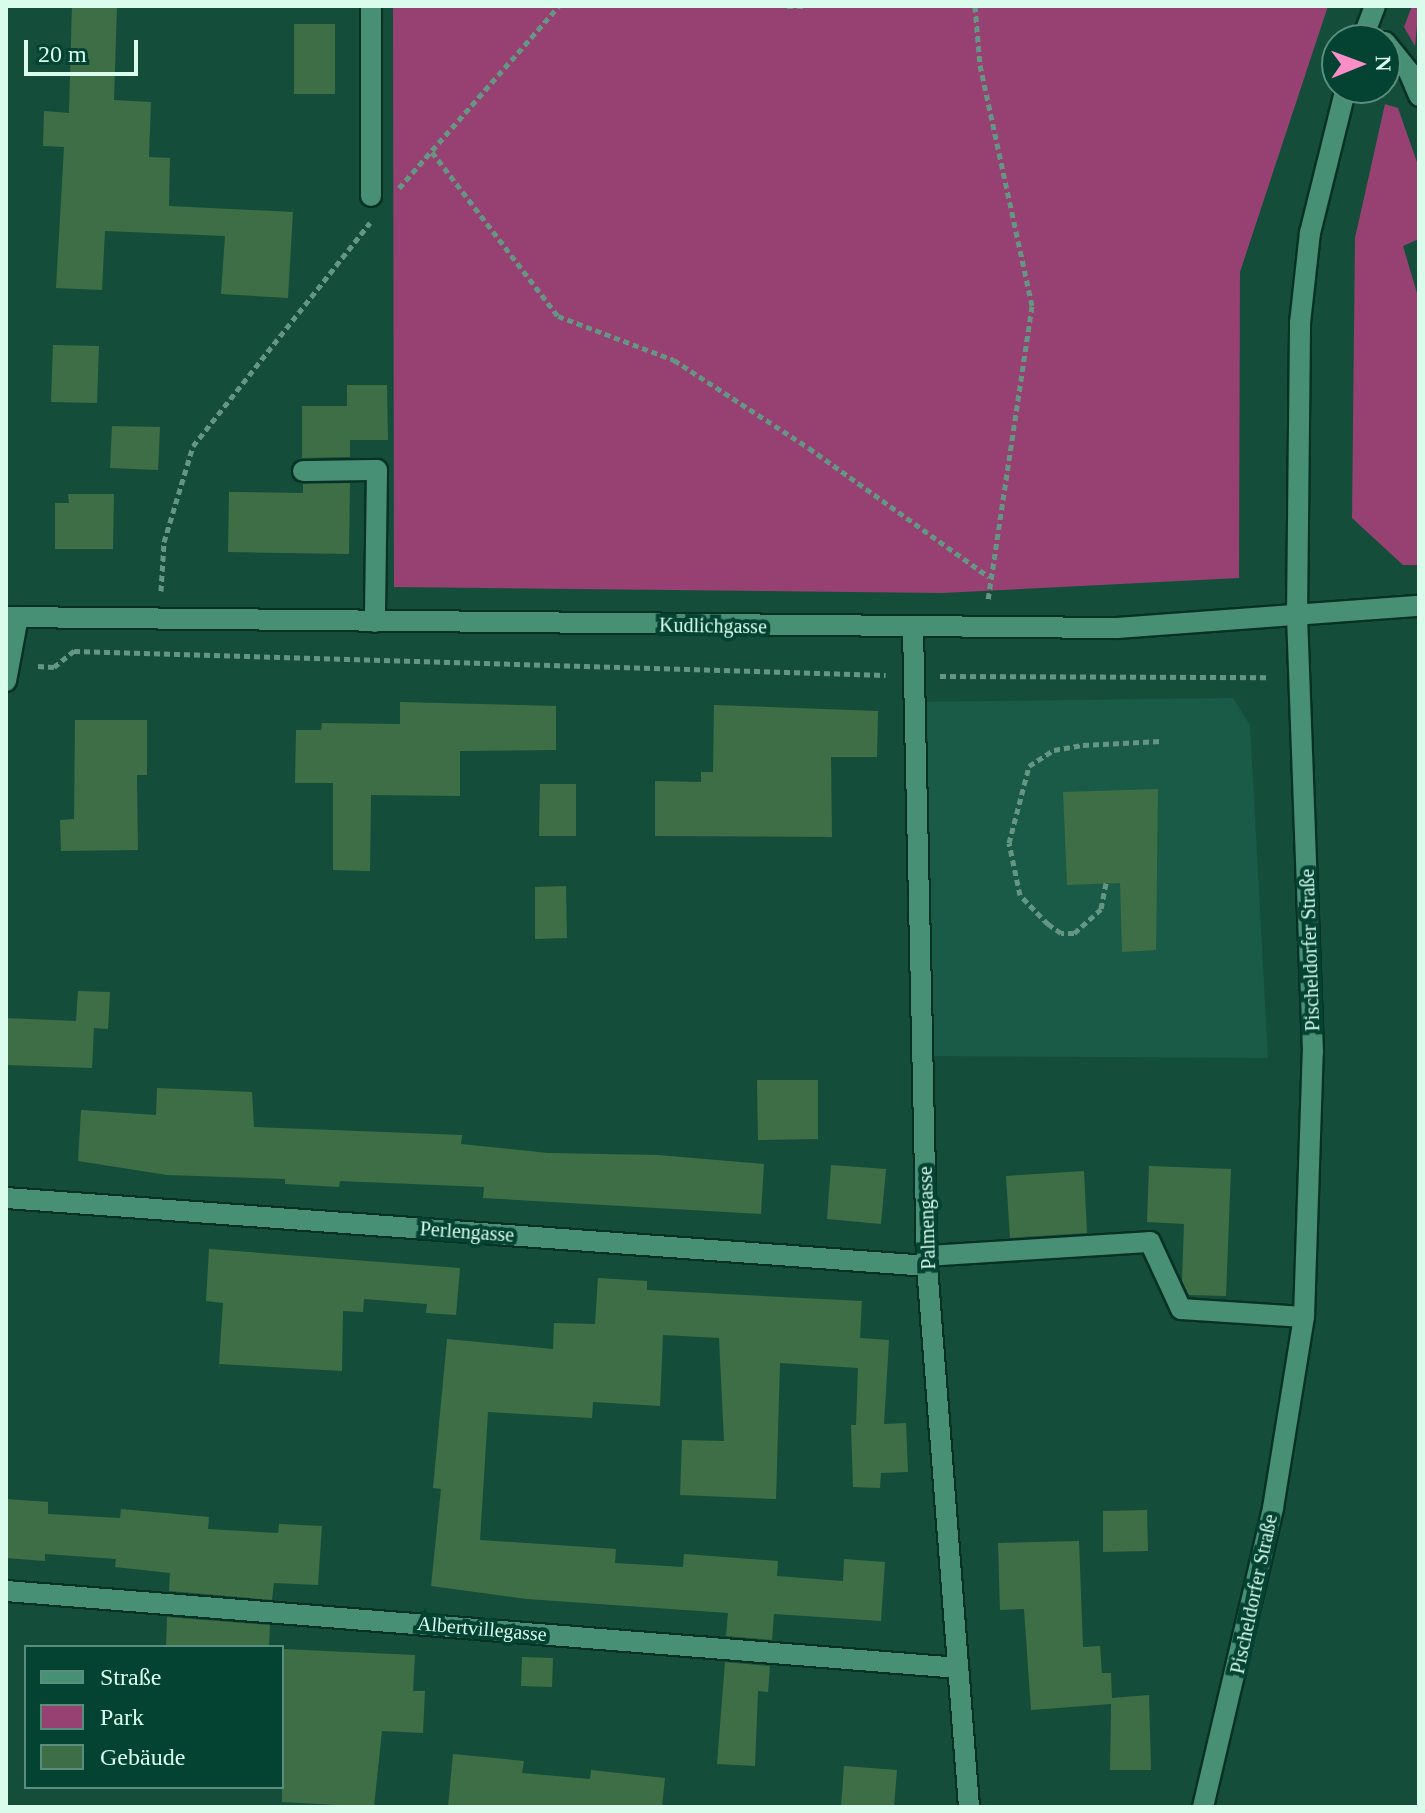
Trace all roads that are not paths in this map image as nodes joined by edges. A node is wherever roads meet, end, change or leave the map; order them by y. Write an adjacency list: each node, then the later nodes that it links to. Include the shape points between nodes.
1 (371, 6): 5 (street)
2 (1401, 62): 3 (street)
3 (1419, 96)
4 (1342, 104): 8 (street, Pischeldorfer Straße, via 1310,233 1300,323)
5 (371, 196)
6 (303, 471): 10 (street, via 377,470)
7 (1419, 606): 8 (street, Kudlichgasse)
8 (1297, 616): 11 (street, Kudlichgasse, via 1117,628); 15 (street, Pischeldorfer Straße, via 1313,1052)
9 (12, 617): 10 (street, Kudlichgasse); 12 (street)
10 (375, 622): 11 (street, Kudlichgasse)
11 (913, 629): 14 (street, Palmengasse)
12 (6, 681)
13 (6, 1198): 14 (street, Perlengasse)
14 (927, 1261): 15 (street, Perlengasse, via 1150,1242 1181,1309); 17 (street, Palmengasse)
15 (1304, 1317): 19 (street, Pischeldorfer Straße, via 1273,1508)
16 (6, 1591): 17 (street, Albertvillegasse)
17 (958, 1668): 18 (street, Palmengasse)
18 (969, 1807)
19 (1203, 1807)

